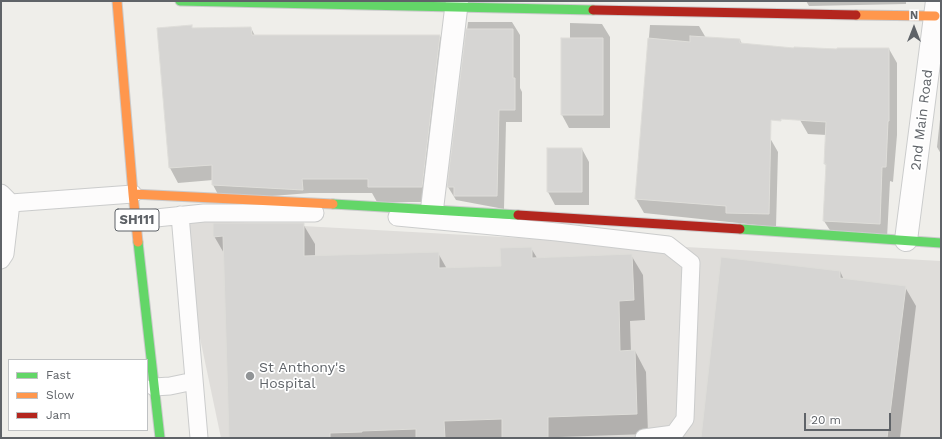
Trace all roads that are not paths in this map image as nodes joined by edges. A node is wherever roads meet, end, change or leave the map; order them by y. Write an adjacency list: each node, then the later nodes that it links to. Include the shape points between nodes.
1 (117, 1): 6 (street, SH111)
2 (180, 1): 3 (street)
3 (457, 5): 4 (street); 8 (street)
4 (936, 8): 5 (street, 2nd Main Road)
5 (936, 54): 11 (street, 2nd Main Road)
6 (133, 194): 7 (lane); 8 (street); 10 (street, SH111)
7 (6, 198): 13 (lane, via 5,254)
8 (432, 209): 11 (street)
9 (180, 215): 10 (lane); 14 (lane); 18 (lane, via 354,213 557,232 668,246 691,263 685,419 674,434)
10 (137, 220): 15 (street, SH111)
11 (906, 240): 12 (street)
12 (941, 243)
13 (1, 260)
14 (194, 381): 15 (lane); 17 (lane)
15 (154, 387): 16 (street, SH111)
16 (160, 438)
17 (199, 438)
18 (644, 438)

